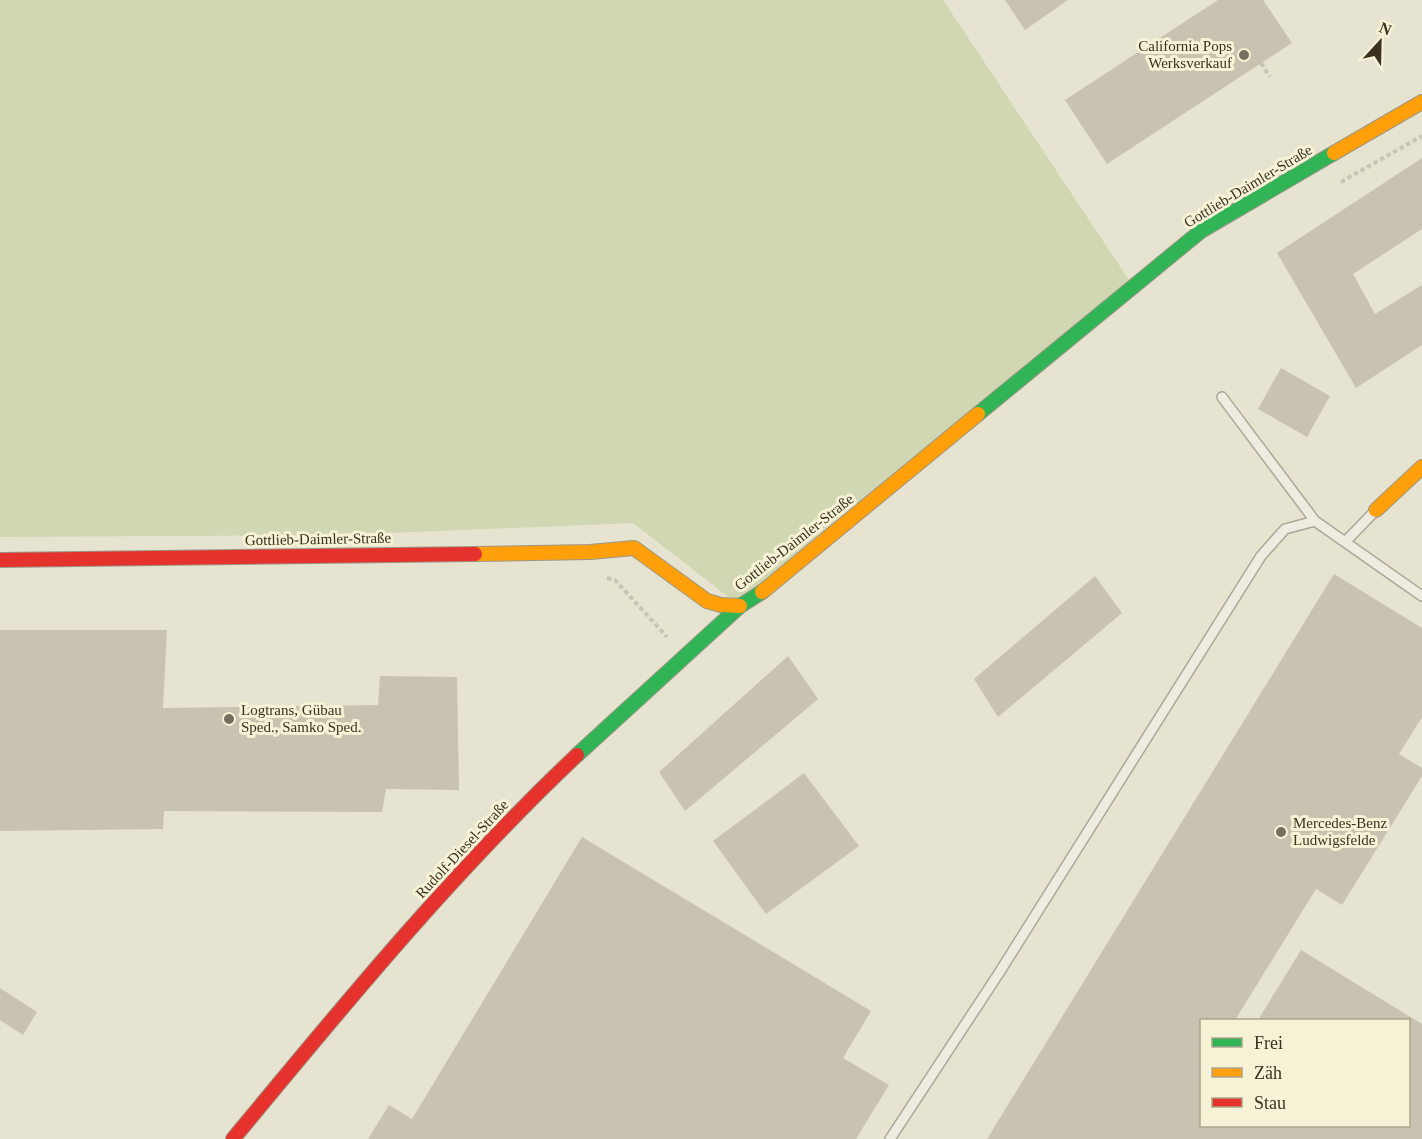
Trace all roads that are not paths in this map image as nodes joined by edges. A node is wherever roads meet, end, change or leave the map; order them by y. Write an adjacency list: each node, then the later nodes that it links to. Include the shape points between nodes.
1 (1422, 102): 9 (street, Gottlieb-Daimler-Straße, via 1201,231 765,590)
2 (1222, 397): 5 (lane)
3 (1422, 467): 4 (street)
4 (1376, 510): 6 (lane)
5 (1315, 521): 6 (lane); 11 (lane, via 1285,529 1261,556 1006,963)
6 (1345, 542): 8 (lane)
7 (0, 560): 9 (street, Gottlieb-Daimler-Straße, via 590,552 634,548 707,601)
8 (1422, 596)
9 (740, 606): 10 (street, Rudolf-Diesel-Straße, via 620,714 480,850)
10 (233, 1139)
11 (890, 1139)

